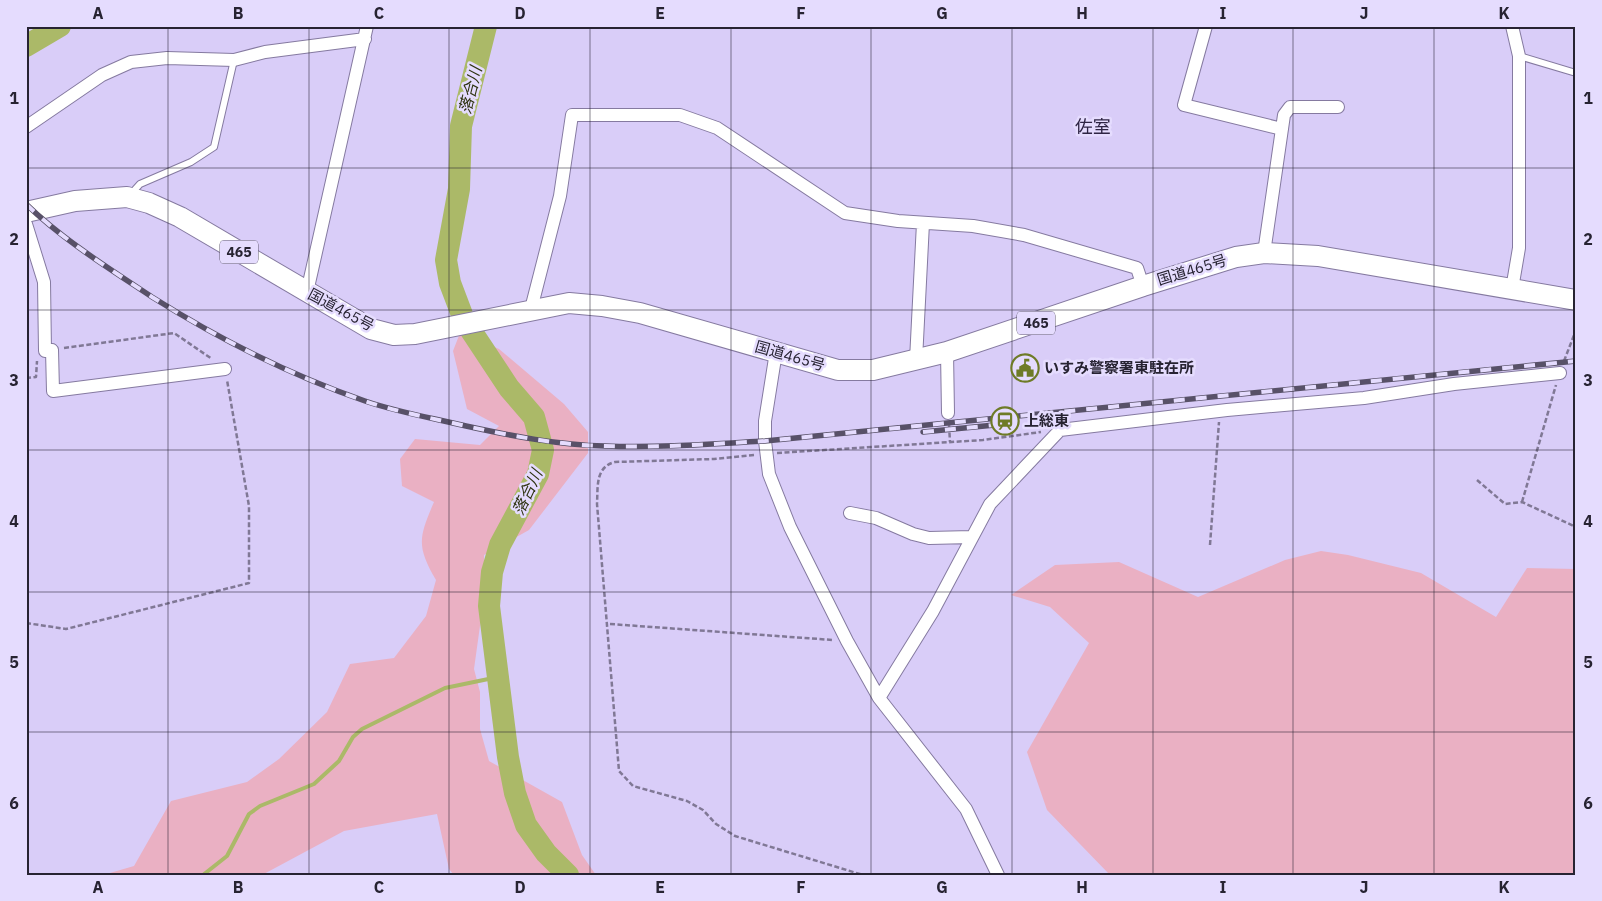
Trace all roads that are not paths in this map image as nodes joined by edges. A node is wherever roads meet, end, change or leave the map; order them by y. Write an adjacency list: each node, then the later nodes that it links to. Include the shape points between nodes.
1 (1206, 26): 9 (street, via 1184,105)
2 (1512, 26): 4 (street)
3 (366, 32): 5 (street); 17 (street)
4 (1519, 56): 6 (lane); 16 (street, via 1519,248)
5 (234, 60): 8 (street, via 168,58 132,62 102,74); 10 (lane, via 214,147 191,162 140,184)
6 (1576, 73)
7 (1338, 107): 9 (street, via 1290,107 1284,115)
8 (26, 127)
9 (1282, 129): 14 (street)
10 (127, 197): 11 (highway, 国道465号 / 465, via 76,201); 17 (highway, 国道465号 / 465, via 180,217)
11 (26, 212)
12 (923, 223): 15 (street, via 973,226 1024,235 1137,268); 19 (street, via 845,213 717,128 680,115 572,115 560,196); 22 (street)
13 (26, 224): 23 (street, via 44,282 53,392)
14 (1264, 253): 15 (highway, 国道465号 / 465, via 1236,257); 16 (highway, 国道465号 / 465, via 1318,256)
15 (1143, 286): 21 (highway, 国道465号 / 465)
16 (1512, 289): 18 (highway, 国道465号 / 465)
17 (307, 292): 19 (highway, 国道465号 / 465, via 371,329 394,336 444,329)
18 (1576, 300)
19 (531, 309): 20 (highway, 国道465号 / 465, via 569,303 602,306 640,313)
20 (776, 352): 22 (highway, 国道465号 / 465, via 838,370 873,370); 28 (street, via 765,421 768,474 790,527 847,641)
21 (947, 352): 22 (highway, 国道465号 / 465); 25 (street)
22 (916, 360)
23 (225, 369)
24 (1560, 373): 27 (street, via 1454,384 1364,398 1219,410 1060,430 990,504)
25 (948, 413)
26 (850, 513): 27 (street, via 876,518 921,536)
27 (972, 537): 28 (street, via 933,611)
28 (880, 698): 29 (street, via 966,809)
29 (998, 875)

